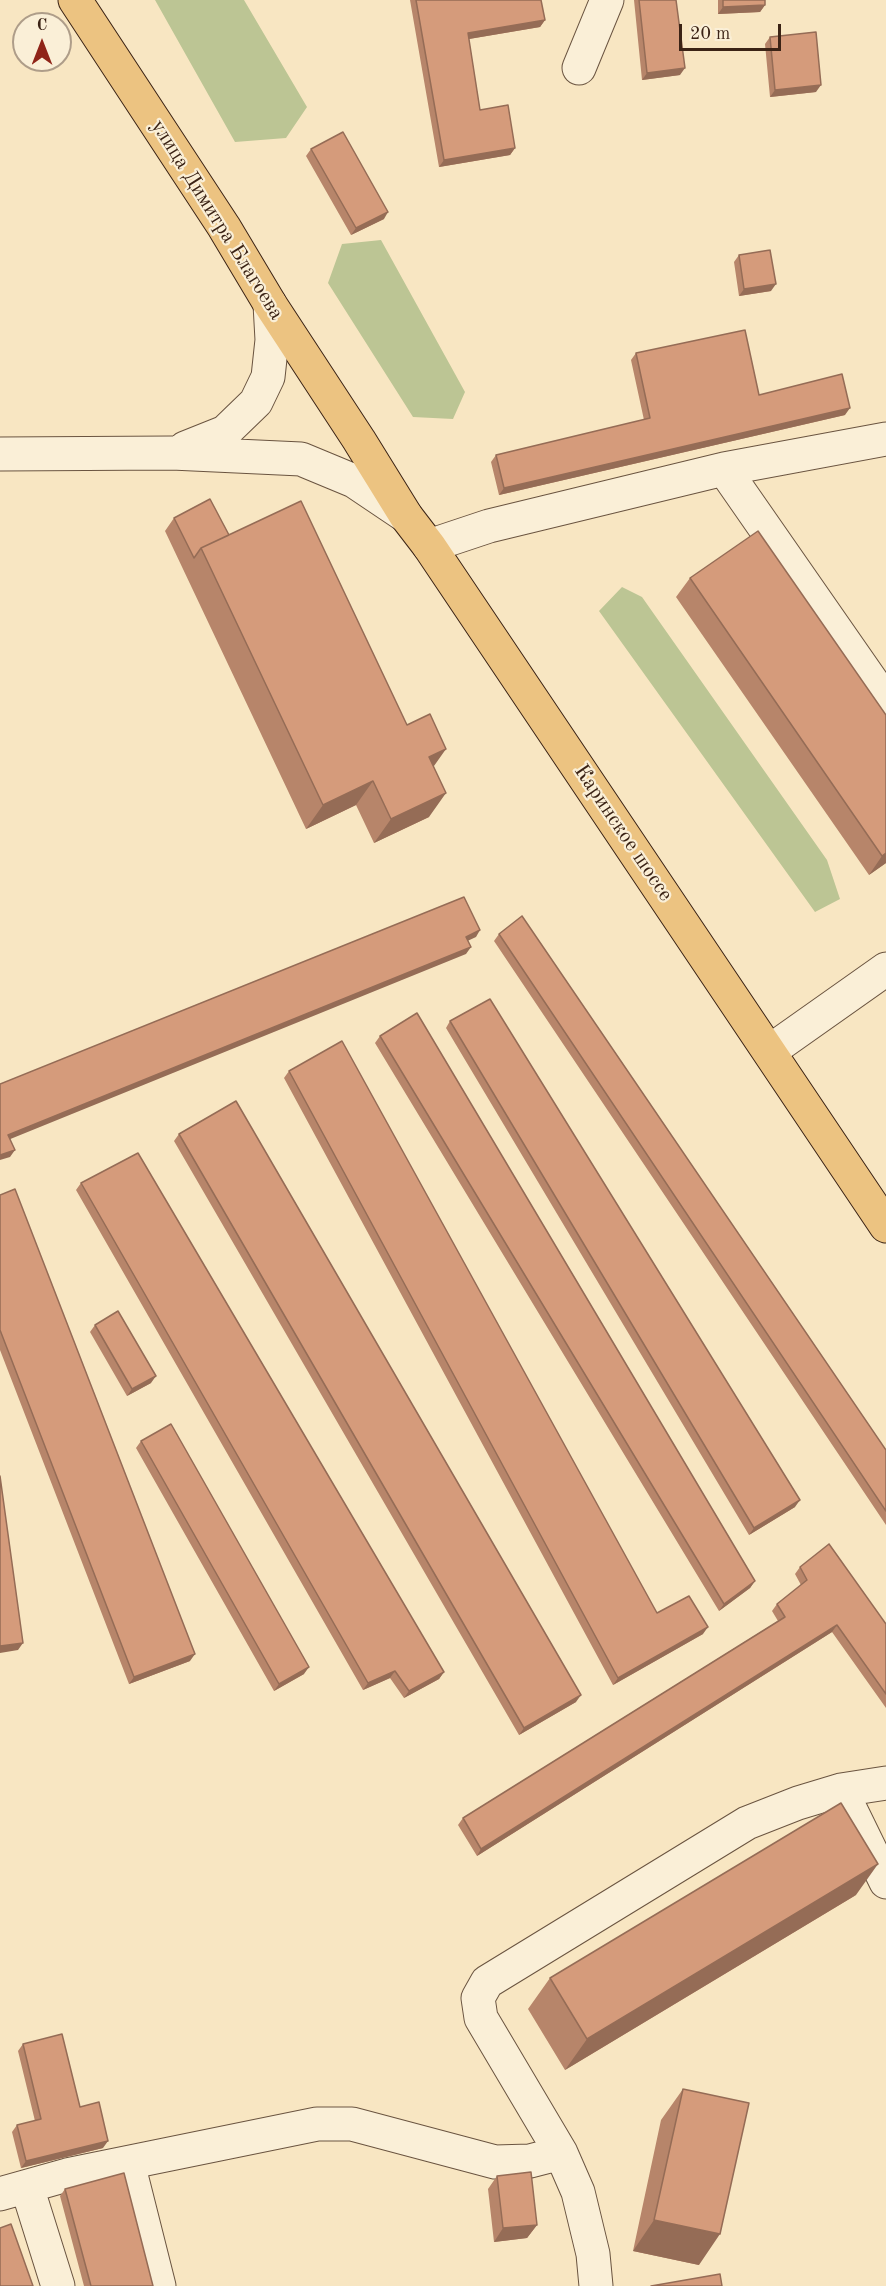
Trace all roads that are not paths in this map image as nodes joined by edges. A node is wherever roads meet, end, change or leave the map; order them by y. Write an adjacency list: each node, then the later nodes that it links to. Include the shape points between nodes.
1 (75, 0): 4 (main road, улица Димитра Благоева)
2 (607, 0): 3 (street)
3 (579, 68)
4 (270, 304): 5 (main road, улица Димитра Благоева); 7 (street, via 268,377 256,402 225,432)
5 (359, 440): 10 (main road, Каринское шоссе)
6 (886, 440): 9 (street)
7 (172, 453): 8 (street); 10 (street, via 301,459 354,481)
8 (0, 454)
9 (724, 469): 11 (street, via 489,526); 12 (street)
10 (406, 516): 11 (main road, Каринское шоссе)
11 (429, 546): 14 (main road, Каринское шоссе)
12 (886, 702)
13 (886, 969): 14 (street)
14 (770, 1051): 15 (main road, Каринское шоссе)
15 (886, 1226)
16 (886, 1783): 17 (street)
17 (841, 1790): 18 (street); 19 (street, via 747,1823 487,1982 478,1998 481,2018)
18 (886, 1882)
19 (561, 2153): 20 (street, via 530,2161 495,2162 351,2124 317,2124); 24 (street, via 578,2192 593,2254)
20 (128, 2163): 21 (street); 23 (street)
21 (14, 2191): 22 (street)
22 (58, 2286)
23 (159, 2286)
24 (596, 2286)

